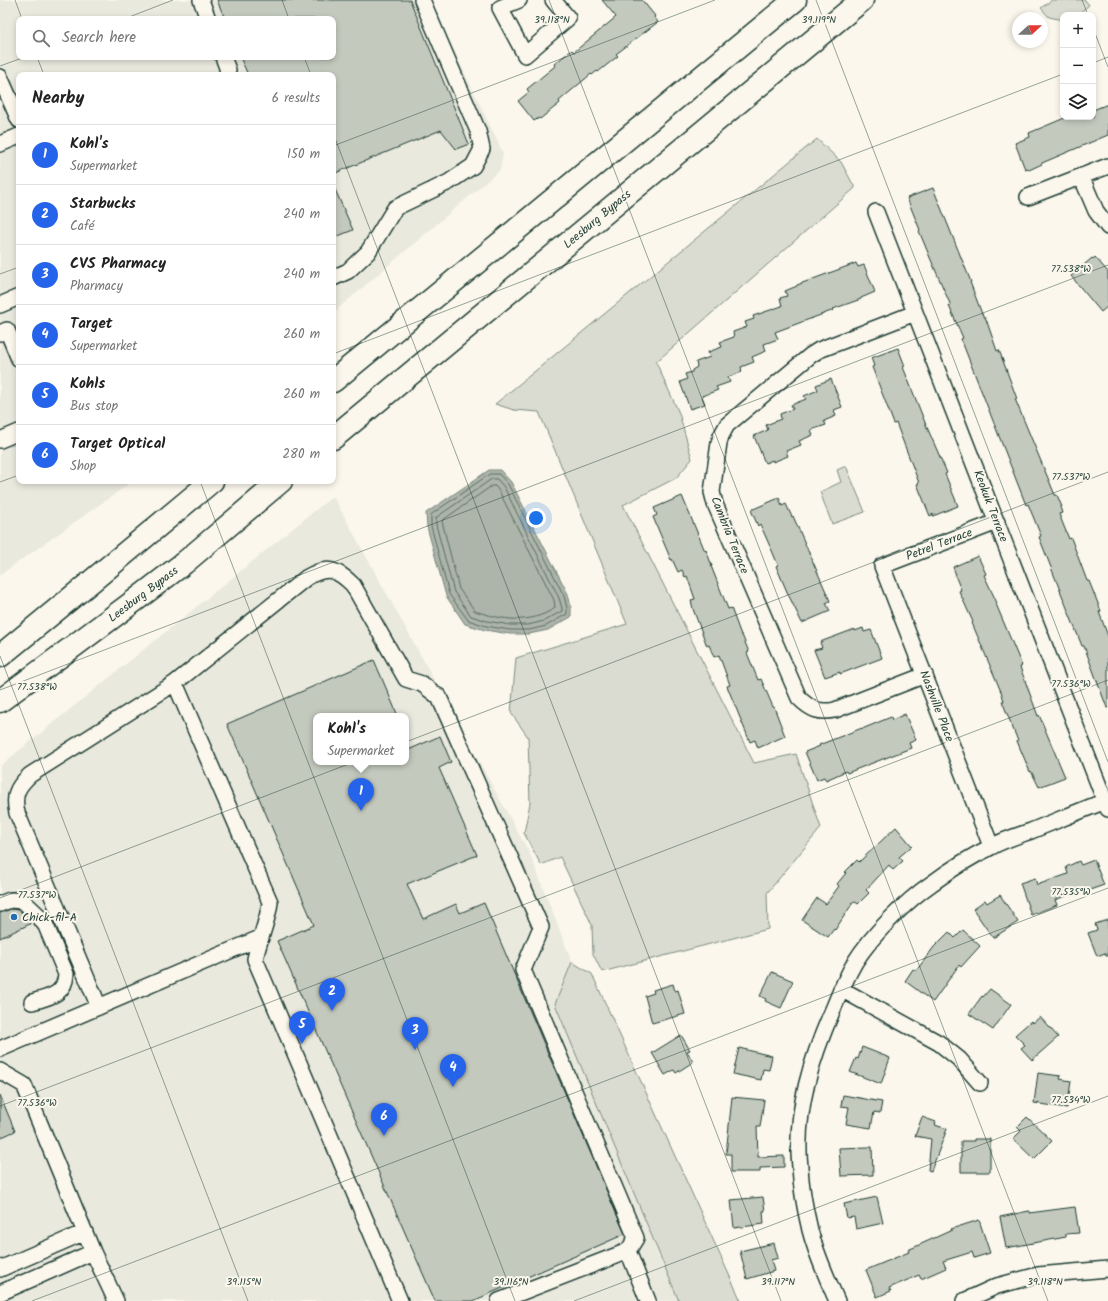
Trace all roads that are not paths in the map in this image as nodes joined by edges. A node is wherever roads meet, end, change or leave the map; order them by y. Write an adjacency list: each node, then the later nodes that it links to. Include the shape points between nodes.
1 (201, 0): 8 (street)
2 (422, 0): 20 (street, via 478,131 482,149 474,166 449,182 395,208 368,252 348,271)
3 (519, 0): 7 (street)
4 (553, 0): 7 (street, via 568,18 525,54)
5 (794, 0): 26 (highway)
6 (862, 0): 28 (highway, Leesburg Bypass)
7 (499, 4)
8 (207, 16)
9 (224, 60): 10 (street)
10 (227, 72)
11 (0, 77): 12 (street)
12 (16, 113)
13 (16, 137): 14 (street)
14 (0, 144)
15 (1108, 166): 16 (street)
16 (1081, 176): 17 (street); 19 (street, via 1096,211)
17 (1028, 197)
18 (876, 212): 23 (street, Keokuk Terrace)
19 (1108, 227)
20 (336, 277)
21 (16, 298): 22 (street)
22 (0, 305)
23 (915, 313): 32 (street, Keokuk Terrace); 35 (street, Cambria Terrace, via 819,350 727,425 720,436 712,492 799,698 806,705 825,712 835,710)
24 (0, 333): 25 (street, via 7,330)
25 (16, 352)
26 (336, 379)
27 (16, 433): 29 (street)
28 (336, 436)
29 (0, 440)
30 (208, 484): 34 (highway)
31 (277, 484): 37 (highway, Leesburg Bypass, via 184,563)
32 (997, 522): 33 (street, Petrel Terrace); 38 (street, Keokuk Terrace)
33 (882, 566): 35 (street, Nashville Place)
34 (0, 656)
35 (924, 675): 39 (street, Nashville Place)
36 (175, 683): 41 (street, via 270,902 269,914); 44 (street, via 30,775 20,785 15,802 17,813); 49 (street, via 316,572 331,570 343,575 353,585 406,679 422,684 439,697 541,927 523,970 636,1238)
37 (0, 701)
38 (1107, 804): 39 (street)
39 (991, 846): 42 (street, via 930,885 902,908 878,932 856,961)
40 (0, 904): 43 (street, via 10,900 23,901 37,914 46,926 66,974 66,982 60,991)
41 (260, 938): 44 (street); 55 (street, via 255,959)
42 (841, 989): 47 (street, via 939,1043); 58 (street, via 811,1065 803,1098 799,1133 799,1166 810,1230)
43 (32, 1002)
44 (99, 1007): 45 (street)
45 (0, 1049)
46 (0, 1070): 48 (street, via 24,1085)
47 (980, 1083)
48 (85, 1232): 50 (street); 51 (street)
49 (628, 1251): 56 (street); 57 (street)
50 (93, 1252): 53 (street); 54 (street)
51 (0, 1268)
52 (1108, 1269): 59 (street, via 1038,1275 997,1286)
53 (0, 1293)
54 (116, 1301)
55 (400, 1301)
56 (498, 1301)
57 (648, 1301)
58 (837, 1301)
59 (964, 1301)

